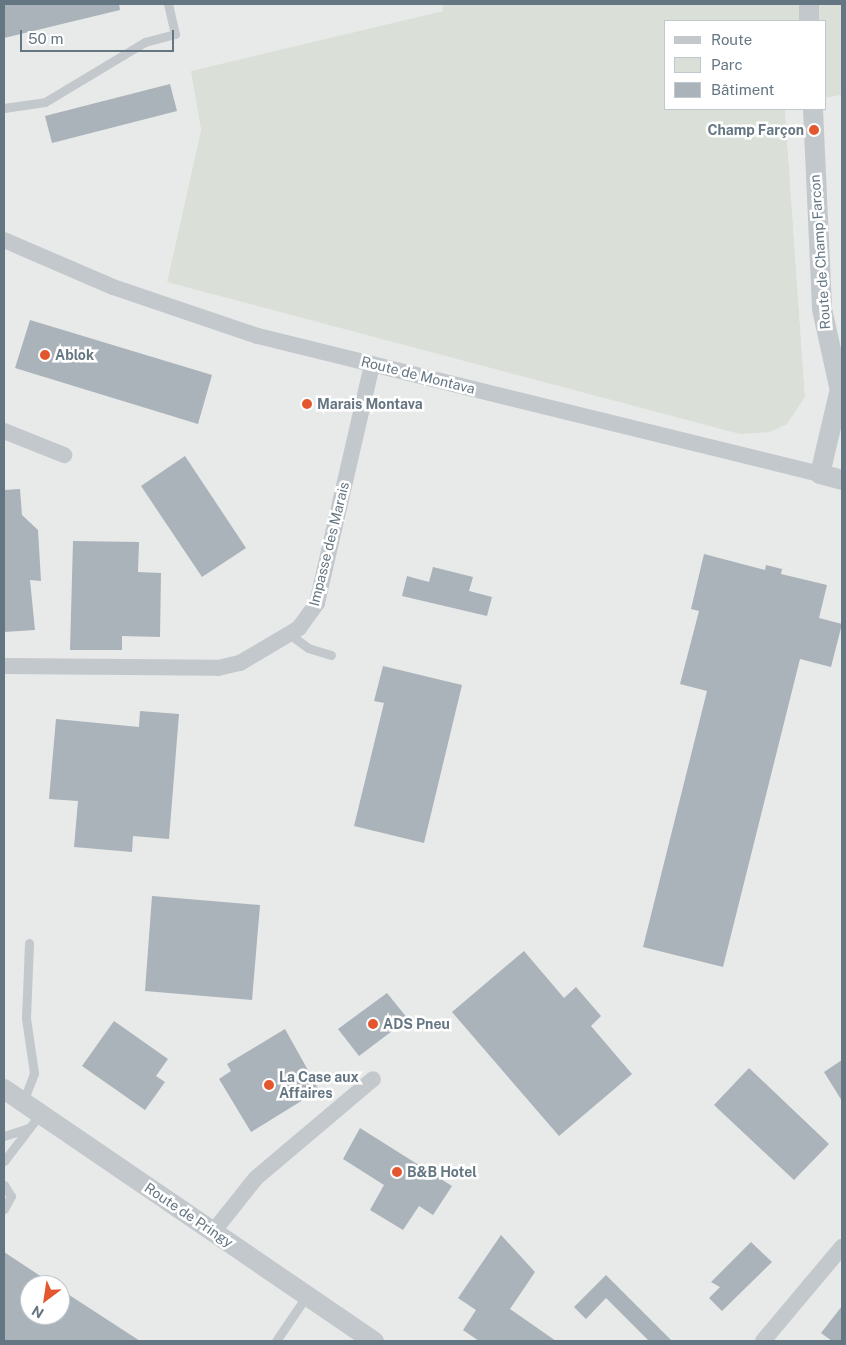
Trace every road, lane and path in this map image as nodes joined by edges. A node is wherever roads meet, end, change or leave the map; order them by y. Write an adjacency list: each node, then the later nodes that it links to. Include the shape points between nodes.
1 (168, 4): 4 (lane, via 175,34 145,42 45,102)
2 (809, 4): 3 (street)
3 (809, 20)
4 (4, 108)
5 (813, 110): 8 (street, Route de Champ Farcon, via 822,309)
6 (4, 240): 7 (street, Route de Montava, via 122,290 258,336)
7 (372, 364): 11 (street, Route de Montava); 13 (street, Impasse des Marais, via 317,603 299,628)
8 (840, 396): 11 (street, Route de Champ Farcon)
9 (4, 430): 10 (street)
10 (64, 455)
11 (820, 474): 12 (street, Route de Montava)
12 (842, 480)
13 (290, 634): 14 (lane, via 308,648); 15 (street, Impasse des Marais, via 240,663 218,668)
14 (331, 654)
15 (4, 666)
16 (29, 943): 19 (lane, via 26,1018 34,1072)
17 (373, 1079): 25 (street, via 256,1178)
18 (4, 1089): 19 (street, Route de Pringy)
19 (23, 1103): 20 (street, Route de Pringy)
20 (34, 1121): 21 (lane); 22 (lane); 25 (street, Route de Pringy)
21 (4, 1136)
22 (4, 1161)
23 (4, 1184): 24 (lane, via 12,1196)
24 (4, 1209)
25 (213, 1232): 27 (street, Route de Pringy)
26 (842, 1247): 30 (street)
27 (307, 1296): 28 (lane); 29 (street, Route de Pringy)
28 (276, 1341)
29 (374, 1341)
30 (763, 1341)

